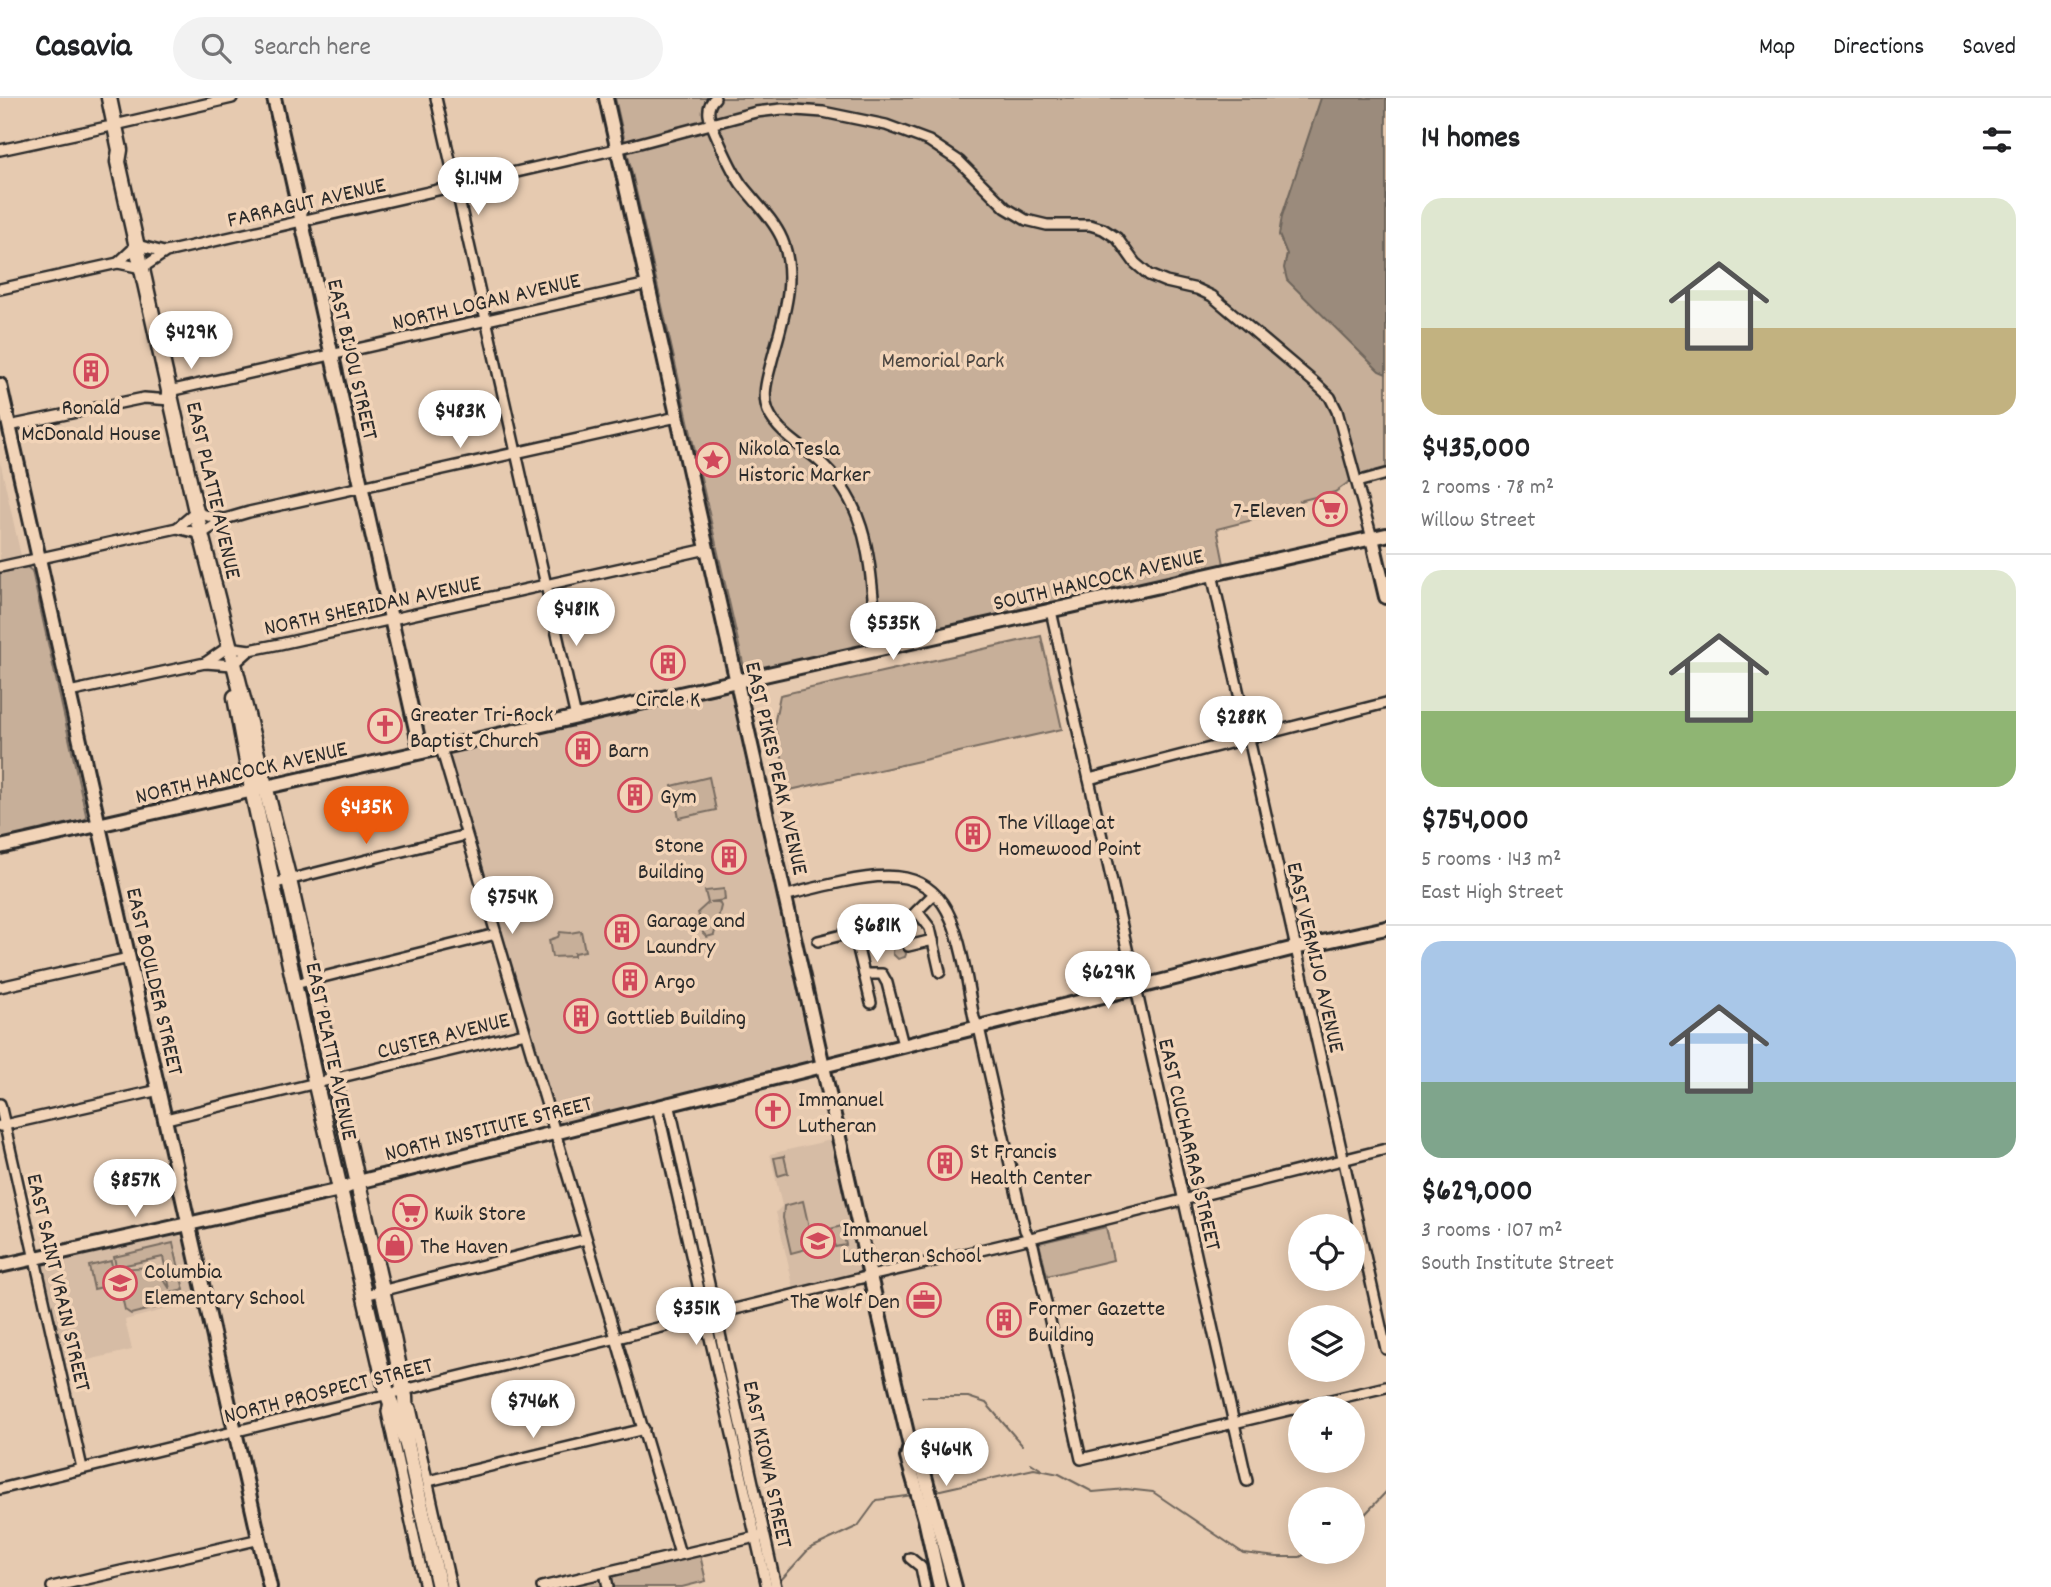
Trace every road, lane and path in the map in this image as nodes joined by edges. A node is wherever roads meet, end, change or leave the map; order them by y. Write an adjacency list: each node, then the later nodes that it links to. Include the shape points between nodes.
1 (99, 98): 9 (main road, EAST PLATTE AVENUE)
2 (109, 98): 9 (main road, EAST PLATTE AVENUE)
3 (232, 98): 9 (street)
4 (274, 98): 13 (street, EAST BIJOU STREET)
5 (436, 98): 12 (street)
6 (606, 98): 10 (street, EAST PIKES PEAK AVENUE)
7 (715, 98): 8 (street, via 709,107)
8 (712, 125): 10 (street, FARRAGUT AVENUE); 29 (street, FARRAGUT AVENUE, via 782,109 840,114 900,129 946,152 1019,217 1047,225 1097,226 1117,239 1149,275 1197,289 1220,302 1330,397); 46 (street, via 735,175 776,227 787,254 788,293 766,390 769,412 778,426 834,476 854,505 874,608 870,616)
9 (111, 126): 11 (street); 14 (main road, EAST PLATTE AVENUE, via 112,152)
10 (617, 149): 12 (street, FARRAGUT AVENUE); 18 (street, EAST PIKES PEAK AVENUE)
11 (0, 150)
12 (456, 187): 13 (street, FARRAGUT AVENUE); 20 (street)
13 (302, 222): 15 (street, FARRAGUT AVENUE); 21 (street, EAST BIJOU STREET)
14 (137, 245): 15 (street); 16 (street); 17 (main road, EAST PLATTE AVENUE)
15 (166, 252): 17 (street, FARRAGUT AVENUE)
16 (118, 263): 17 (street); 19 (street)
17 (142, 268): 23 (main road, EAST PLATTE AVENUE)
18 (648, 284): 20 (street, NORTH LOGAN AVENUE); 25 (street, EAST PIKES PEAK AVENUE)
19 (0, 289)
20 (486, 319): 21 (street, NORTH LOGAN AVENUE); 27 (street)
21 (331, 355): 23 (street, NORTH LOGAN AVENUE); 30 (street, EAST BIJOU STREET)
22 (0, 384): 26 (street, EAST BOULDER STREET)
23 (169, 392): 24 (street, NORTH LOGAN AVENUE); 24 (street); 31 (main road, EAST PLATTE AVENUE)
24 (144, 398): 26 (street, NORTH LOGAN AVENUE)
25 (677, 417): 27 (street); 37 (street, EAST PIKES PEAK AVENUE)
26 (9, 426): 38 (street, EAST BOULDER STREET)
27 (516, 452): 30 (street); 41 (street)
28 (1386, 474): 29 (street)
29 (1357, 482): 36 (street, FARRAGUT AVENUE)
30 (362, 487): 32 (street); 44 (street, EAST BIJOU STREET)
31 (196, 512): 32 (street); 33 (street); 34 (main road, EAST PLATTE AVENUE)
32 (225, 519): 34 (street)
33 (177, 528): 34 (street); 38 (street)
34 (201, 534): 45 (main road, EAST PLATTE AVENUE)
35 (1386, 535): 36 (street, SOUTH HANCOCK AVENUE)
36 (1373, 538): 40 (street, SOUTH HANCOCK AVENUE); 42 (street)
37 (707, 549): 41 (street, NORTH SHERIDAN AVENUE); 50 (street, EAST PIKES PEAK AVENUE)
38 (39, 559): 39 (street); 51 (street, EAST BOULDER STREET)
39 (0, 567)
40 (1212, 574): 43 (street, SOUTH HANCOCK AVENUE); 54 (street, EAST VERMIJO AVENUE)
41 (546, 585): 44 (street, NORTH SHERIDAN AVENUE); 53 (street)
42 (1386, 597)
43 (1051, 611): 46 (street, SOUTH HANCOCK AVENUE); 57 (street, EAST CUCHARRAS STREET)
44 (391, 620): 47 (street, NORTH SHERIDAN AVENUE); 56 (street, EAST BIJOU STREET)
45 (228, 647): 47 (street, NORTH SHERIDAN AVENUE); 48 (street); 49 (main road, EAST PLATTE AVENUE)
46 (884, 647): 50 (street, SOUTH HANCOCK AVENUE)
47 (250, 650): 49 (street, NORTH SHERIDAN AVENUE)
48 (205, 663): 49 (street); 51 (street)
49 (233, 664): 58 (main road, EAST PLATTE AVENUE); 59 (main road, EAST PLATTE AVENUE, via 230,674)
50 (737, 682): 53 (street, NORTH HANCOCK AVENUE); 66 (street, EAST PIKES PEAK AVENUE)
51 (69, 692): 60 (street, EAST BOULDER STREET)
52 (1386, 703): 54 (street)
53 (576, 718): 55 (street, NORTH HANCOCK AVENUE)
54 (1249, 738): 57 (street); 74 (street, EAST VERMIJO AVENUE)
55 (441, 748): 56 (street, NORTH HANCOCK AVENUE); 61 (street)
56 (421, 752): 58 (street, NORTH HANCOCK AVENUE)
57 (1089, 779): 81 (street, EAST CUCHARRAS STREET)
58 (267, 786): 59 (street, NORTH HANCOCK AVENUE); 63 (main road, EAST PLATTE AVENUE)
59 (252, 789): 60 (street, NORTH HANCOCK AVENUE); 64 (main road, EAST PLATTE AVENUE)
60 (99, 825): 62 (street, NORTH HANCOCK AVENUE); 75 (street, EAST BOULDER STREET)
61 (466, 835): 63 (street); 70 (street)
62 (0, 847)
63 (289, 880): 64 (street); 78 (main road, EAST PLATTE AVENUE)
64 (272, 884): 79 (main road, EAST PLATTE AVENUE)
65 (934, 894): 66 (street, via 913,879 886,874); 67 (street); 83 (street, via 953,923)
66 (785, 896): 86 (street, EAST PIKES PEAK AVENUE)
67 (917, 911): 69 (street, via 898,927); 72 (street)
68 (1386, 928): 74 (street, NORTH INSTITUTE STREET)
69 (854, 932): 71 (street); 77 (street)
70 (496, 934): 78 (street); 84 (street)
71 (818, 940)
72 (933, 940): 73 (street); 76 (street)
73 (908, 946)
74 (1295, 948): 81 (street, NORTH INSTITUTE STREET); 96 (street, EAST VERMIJO AVENUE)
75 (129, 958): 80 (street); 89 (street, EAST BOULDER STREET)
76 (940, 972)
77 (864, 974): 82 (street); 85 (street, via 882,974 887,983)
78 (312, 980): 79 (street); 87 (main road, EAST PLATTE AVENUE)
79 (295, 984): 88 (main road, EAST PLATTE AVENUE)
80 (0, 987)
81 (1136, 987): 83 (street, NORTH INSTITUTE STREET); 99 (street, EAST CUCHARRAS STREET)
82 (871, 1003)
83 (978, 1027): 85 (street, NORTH INSTITUTE STREET); 101 (street)
84 (525, 1033): 87 (street, CUSTER AVENUE); 94 (street)
85 (903, 1045): 86 (street, NORTH INSTITUTE STREET)
86 (823, 1065): 91 (street, NORTH INSTITUTE STREET); 105 (street, EAST PIKES PEAK AVENUE)
87 (334, 1081): 88 (street, CUSTER AVENUE); 97 (main road, EAST PLATTE AVENUE)
88 (316, 1085): 92 (street, CUSTER AVENUE); 98 (main road, EAST PLATTE AVENUE)
89 (159, 1090): 92 (street, EAST BOULDER STREET); 93 (street)
90 (0, 1104): 93 (street, EAST SAINT VRAIN STREET)
91 (663, 1105): 94 (street, NORTH INSTITUTE STREET); 108 (street, EAST KIOWA STREET); 109 (street, EAST KIOWA STREET)
92 (166, 1119): 100 (street, EAST BOULDER STREET)
93 (2, 1126): 103 (street, EAST SAINT VRAIN STREET)
94 (556, 1133): 97 (street, NORTH INSTITUTE STREET); 102 (street)
95 (1386, 1149): 96 (street, NORTH PROSPECT STREET)
96 (1344, 1159): 99 (street, NORTH PROSPECT STREET); 111 (street, EAST VERMIJO AVENUE)
97 (358, 1182): 98 (street, NORTH INSTITUTE STREET); 106 (main road, EAST PLATTE AVENUE)
98 (340, 1190): 100 (street, NORTH INSTITUTE STREET); 107 (main road, EAST PLATTE AVENUE)
99 (1184, 1199): 101 (street, NORTH PROSPECT STREET); 115 (street, EAST CUCHARRAS STREET)
100 (189, 1224): 103 (street, NORTH INSTITUTE STREET); 117 (street, EAST BOULDER STREET)
101 (1029, 1238): 105 (street, NORTH PROSPECT STREET); 115 (street, via 1081,1459)
102 (586, 1239): 106 (street); 110 (street)
103 (34, 1258): 104 (street, NORTH INSTITUTE STREET); 119 (street, EAST SAINT VRAIN STREET)
104 (0, 1266)
105 (870, 1276): 108 (street, NORTH PROSPECT STREET); 123 (street, EAST PIKES PEAK AVENUE, via 910,1446 907,1457 917,1469)
106 (382, 1290): 107 (street); 113 (main road, EAST PLATTE AVENUE)
107 (365, 1295): 114 (main road, EAST PLATTE AVENUE)
108 (717, 1313): 109 (street, NORTH PROSPECT STREET); 124 (street, EAST KIOWA STREET)
109 (704, 1316): 110 (street, NORTH PROSPECT STREET); 125 (street, EAST KIOWA STREET)
110 (617, 1338): 113 (street, NORTH PROSPECT STREET); 116 (street)
111 (1386, 1349)
112 (1386, 1387): 115 (street)
113 (404, 1393): 114 (street, NORTH PROSPECT STREET); 118 (main road, EAST PLATTE AVENUE); 120 (street)
114 (388, 1396): 117 (street, NORTH PROSPECT STREET); 118 (main road, EAST PLATTE AVENUE); 133 (street, via 387,1412)
115 (1234, 1422): 121 (street, EAST CUCHARRAS STREET)
116 (644, 1429): 120 (street); 127 (street)
117 (236, 1431): 119 (street, NORTH PROSPECT STREET); 126 (street, EAST BOULDER STREET)
118 (407, 1444): 134 (main road, EAST PLATTE AVENUE)
119 (82, 1468): 122 (street, NORTH PROSPECT STREET)
120 (428, 1480): 135 (street)
121 (1247, 1481)
122 (0, 1489)
123 (931, 1518): 140 (street, EAST PIKES PEAK AVENUE); 141 (street, EAST PIKES PEAK AVENUE)
124 (765, 1535): 125 (street); 138 (street, EAST KIOWA STREET)
125 (754, 1537): 127 (street); 130 (street, EAST KIOWA STREET)
126 (260, 1539): 131 (street); 132 (street, EAST BOULDER STREET)
127 (681, 1554): 129 (street)
128 (910, 1558): 139 (street, via 921,1567)
129 (605, 1572): 136 (street); 137 (street)
130 (766, 1584)
131 (52, 1587)
132 (271, 1587)
133 (425, 1587)
134 (439, 1587)
135 (451, 1587)
136 (542, 1587)
137 (608, 1587)
138 (776, 1587)
139 (925, 1587)
140 (940, 1587)
141 (956, 1587)

